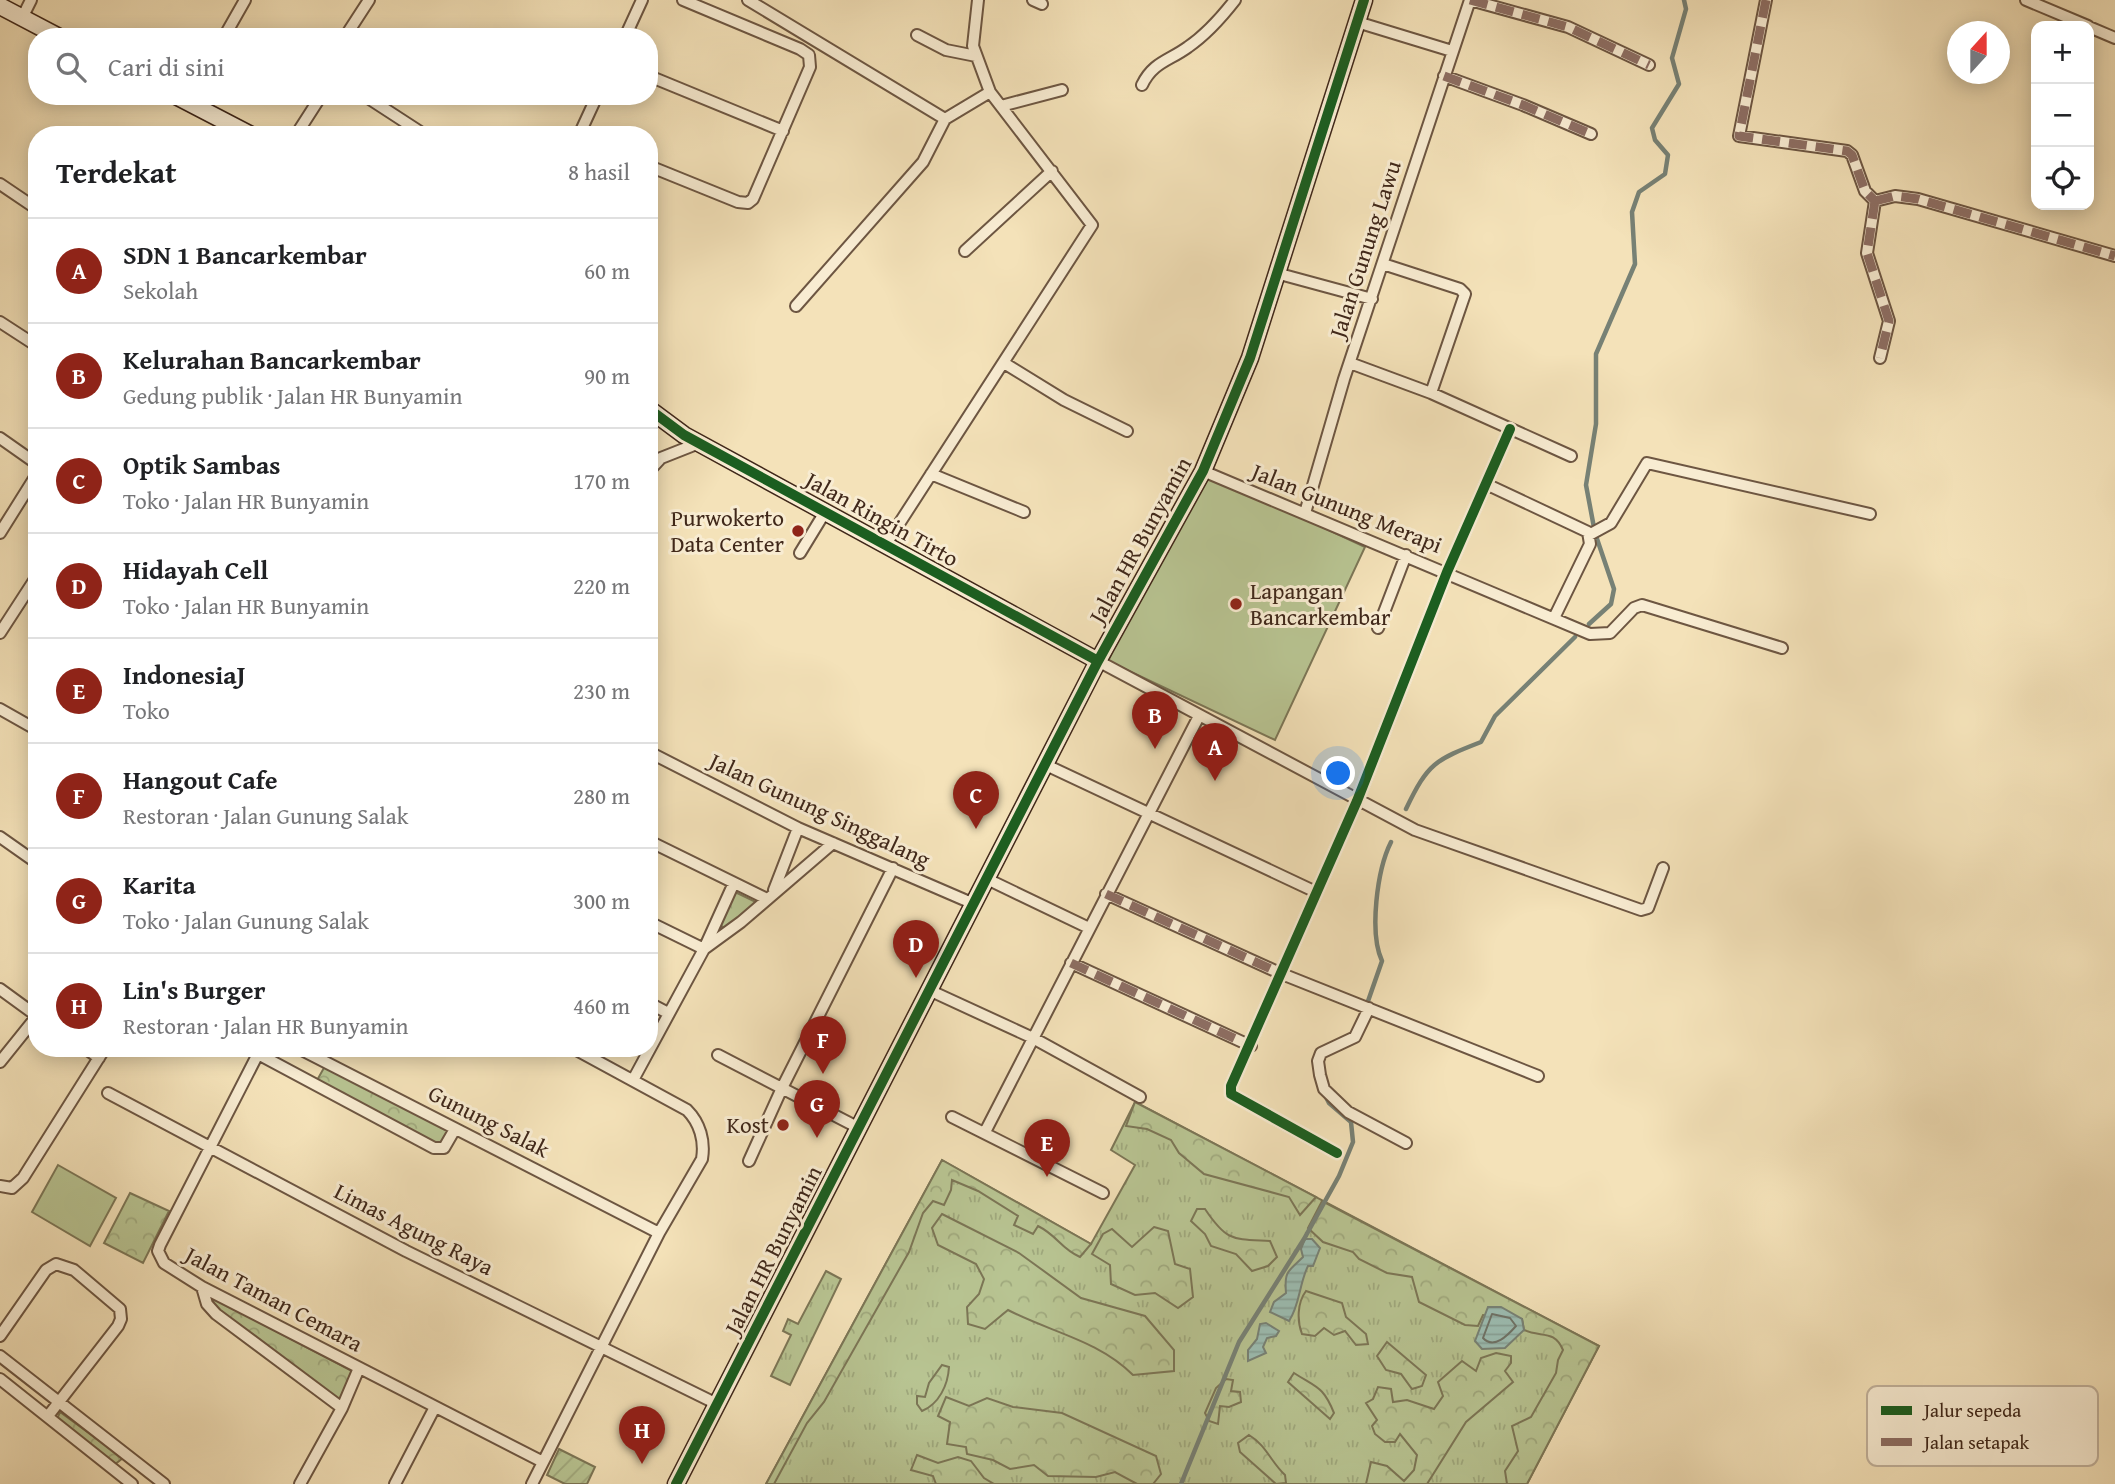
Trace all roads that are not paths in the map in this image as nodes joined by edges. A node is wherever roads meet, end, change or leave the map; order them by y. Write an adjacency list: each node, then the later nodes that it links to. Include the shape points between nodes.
1 (31, 0): 15 (street)
2 (245, 0): 19 (street)
3 (369, 0): 20 (street)
4 (642, 0): 21 (street)
5 (683, 0): 43 (street, via 809,55 810,67)
6 (748, 0): 38 (street)
7 (978, 0): 26 (street, via 972,46)
8 (1235, 0): 30 (street, via 1186,49 1156,64)
9 (1364, 0): 17 (main road, Jalan HR Bunyamin)
10 (1470, 0): 25 (street, Jalan Gunung Lawu); 27 (street, via 1576,30)
11 (1766, 0): 48 (street, via 1739,136 1847,151 1865,191)
12 (2026, 0): 13 (street)
13 (2047, 4): 16 (street)
14 (0, 6): 15 (main road)
15 (22, 18): 18 (main road)
16 (2077, 21)
17 (1357, 22): 25 (street); 53 (main road, Jalan HR Bunyamin)
18 (41, 28)
19 (229, 28)
20 (351, 28)
21 (629, 28)
22 (2094, 29): 24 (street)
23 (917, 35): 26 (street, via 946,50)
24 (2115, 38)
25 (1452, 51): 28 (street, Jalan Gunung Lawu)
26 (976, 56): 32 (street)
27 (1649, 65)
28 (1444, 76): 44 (street); 52 (street, Jalan Gunung Lawu)
29 (658, 80): 43 (street)
30 (1142, 85)
31 (1062, 90): 37 (street)
32 (990, 92): 37 (street); 38 (street)
33 (197, 105): 39 (main road)
34 (315, 105): 40 (street)
35 (379, 105): 41 (street)
36 (593, 105): 42 (street)
37 (1001, 106): 46 (street)
38 (946, 119): 55 (street, via 923,162)
39 (235, 126)
40 (302, 126)
41 (411, 126)
42 (583, 126)
43 (783, 131): 45 (street, via 754,199 748,203)
44 (1591, 134)
45 (658, 170)
46 (1052, 171): 50 (street); 59 (street, via 1091,225)
47 (0, 184): 49 (street)
48 (1875, 201): 51 (street, via 1895,196 1918,200); 58 (street, via 1867,253 1889,321)
49 (28, 203)
50 (965, 251)
51 (2115, 256)
52 (1383, 264): 54 (street, Jalan Gunung Lawu); 61 (street, via 1465,294)
53 (1276, 273): 54 (street); 70 (main road, Jalan HR Bunyamin, via 1250,358)
54 (1372, 299): 60 (street, Jalan Gunung Lawu)
55 (796, 306)
56 (0, 322): 57 (street)
57 (28, 340)
58 (1880, 358)
59 (1004, 363): 64 (street); 71 (street)
60 (1350, 363): 61 (street); 76 (street, Jalan Gunung Lawu)
61 (1431, 393): 63 (street)
62 (658, 415): 66 (main road, Jalan Ringin Tirto)
63 (1510, 429): 67 (street); 72 (street)
64 (1126, 431)
65 (0, 438): 68 (street)
66 (699, 443): 69 (street); 74 (main road, Jalan Ringin Tirto)
67 (1571, 456)
68 (28, 458)
69 (658, 461)
70 (1203, 471): 76 (street, Jalan Gunung Merapi); 89 (main road, Jalan HR Bunyamin)
71 (931, 474): 75 (street); 80 (street)
72 (1486, 484): 79 (street); 83 (street)
73 (28, 488): 78 (street)
74 (825, 512): 80 (main road, Jalan Ringin Tirto); 81 (street)
75 (1024, 512)
76 (1305, 513): 82 (street, Jalan Gunung Merapi)
77 (1870, 514): 79 (street, via 1647,463 1611,523)
78 (0, 533)
79 (1594, 534): 85 (street)
80 (886, 544): 89 (main road, Jalan Ringin Tirto)
81 (800, 552)
82 (1406, 555): 83 (street, Jalan Gunung Merapi); 86 (street)
83 (1447, 572): 85 (street, Jalan Gunung Merapi); 95 (street)
84 (28, 590): 87 (street)
85 (1554, 618): 88 (street, Jalan Gunung Merapi, via 1602,636 1642,605)
86 (1378, 628)
87 (0, 633)
88 (1782, 648)
89 (1098, 661): 91 (street); 94 (main road, Jalan HR Bunyamin)
90 (0, 709): 92 (street)
91 (1199, 716): 95 (street); 96 (street)
92 (28, 725)
93 (658, 757): 97 (street, Jalan Gunung Singgalang)
94 (1046, 765): 96 (street); 104 (main road, Jalan HR Bunyamin)
95 (1357, 801): 103 (street, via 1415,830 1641,910 1648,908); 106 (street)
96 (1148, 813): 106 (street); 107 (street)
97 (798, 828): 99 (street, Jalan Gunung Singgalang); 108 (street)
98 (0, 837): 101 (street)
99 (833, 843): 102 (street, Jalan Gunung Singgalang); 108 (street)
100 (658, 846): 105 (street)
101 (28, 857)
102 (893, 868): 109 (street, Jalan Gunung Singgalang); 135 (street)
103 (1663, 868)
104 (988, 879): 109 (main road, Jalan HR Bunyamin); 111 (street)
105 (733, 884): 108 (street); 112 (street)
106 (1316, 892): 114 (street)
107 (1105, 894): 111 (street); 114 (street)
108 (770, 896): 112 (street)
109 (974, 904): 116 (main road, Jalan HR Bunyamin)
110 (658, 926): 112 (street)
111 (1089, 928): 113 (street)
112 (704, 949): 120 (street)
113 (1071, 963): 123 (street); 124 (street)
114 (1282, 974): 118 (street); 124 (street)
115 (0, 989): 119 (street)
116 (931, 991): 123 (street); 139 (main road, Jalan HR Bunyamin)
117 (658, 1008): 120 (street)
118 (1368, 1008): 133 (street); 142 (street, via 1355,1037 1321,1053 1320,1076 1324,1088 1348,1112)
119 (28, 1009)
120 (668, 1013): 122 (street)
121 (28, 1027): 132 (street)
122 (658, 1032)
123 (1033, 1038): 137 (street); 141 (street)
124 (1251, 1046): 144 (street, via 1231,1094)
125 (718, 1055): 135 (street)
126 (99, 1057): 146 (street, via 23,1178 12,1188)
127 (256, 1057): 143 (street, Jalan Taman Cemara)
128 (270, 1057): 140 (street, via 439,1150)
129 (315, 1057): 140 (street, Gunung Salak)
130 (589, 1057): 134 (street)
131 (645, 1057): 134 (street)
132 (0, 1062)
133 (1538, 1076)
134 (633, 1080): 148 (street, via 687,1110 704,1143 702,1158)
135 (782, 1088): 139 (street); 145 (street)
136 (107, 1093): 143 (street, Limas Agung Raya)
137 (1140, 1097)
138 (952, 1117): 141 (street)
139 (859, 1128): 156 (main road, Jalan HR Bunyamin)
140 (455, 1129): 148 (street, Gunung Salak)
141 (985, 1132): 147 (street)
142 (1406, 1143)
143 (210, 1145): 149 (street, Jalan Taman Cemara, via 158,1251 164,1263); 151 (street, Limas Agung Raya, via 406,1251)
144 (1337, 1153)
145 (749, 1161)
146 (0, 1186)
147 (1103, 1193)
148 (659, 1233): 151 (street)
149 (202, 1287): 153 (street, Jalan Taman Cemara); 158 (street, via 216,1314)
150 (0, 1336): 155 (street, via 46,1270 56,1264 74,1270 120,1308 118,1326)
151 (600, 1346): 156 (street, Limas Agung Raya); 161 (street)
152 (0, 1356): 155 (street)
153 (359, 1368): 157 (street, Jalan Taman Cemara); 158 (street)
154 (0, 1379): 159 (street)
155 (60, 1400): 159 (street); 160 (street)
156 (717, 1404): 168 (main road, Jalan HR Bunyamin)
157 (435, 1407): 161 (street, Jalan Taman Cemara); 166 (street)
158 (342, 1409): 165 (street)
159 (48, 1416): 162 (street)
160 (132, 1459): 162 (street); 164 (street)
161 (543, 1462): 167 (street)
162 (119, 1474): 163 (street)
163 (131, 1484)
164 (164, 1484)
165 (300, 1484)
166 (395, 1484)
167 (532, 1484)
168 (676, 1484)

